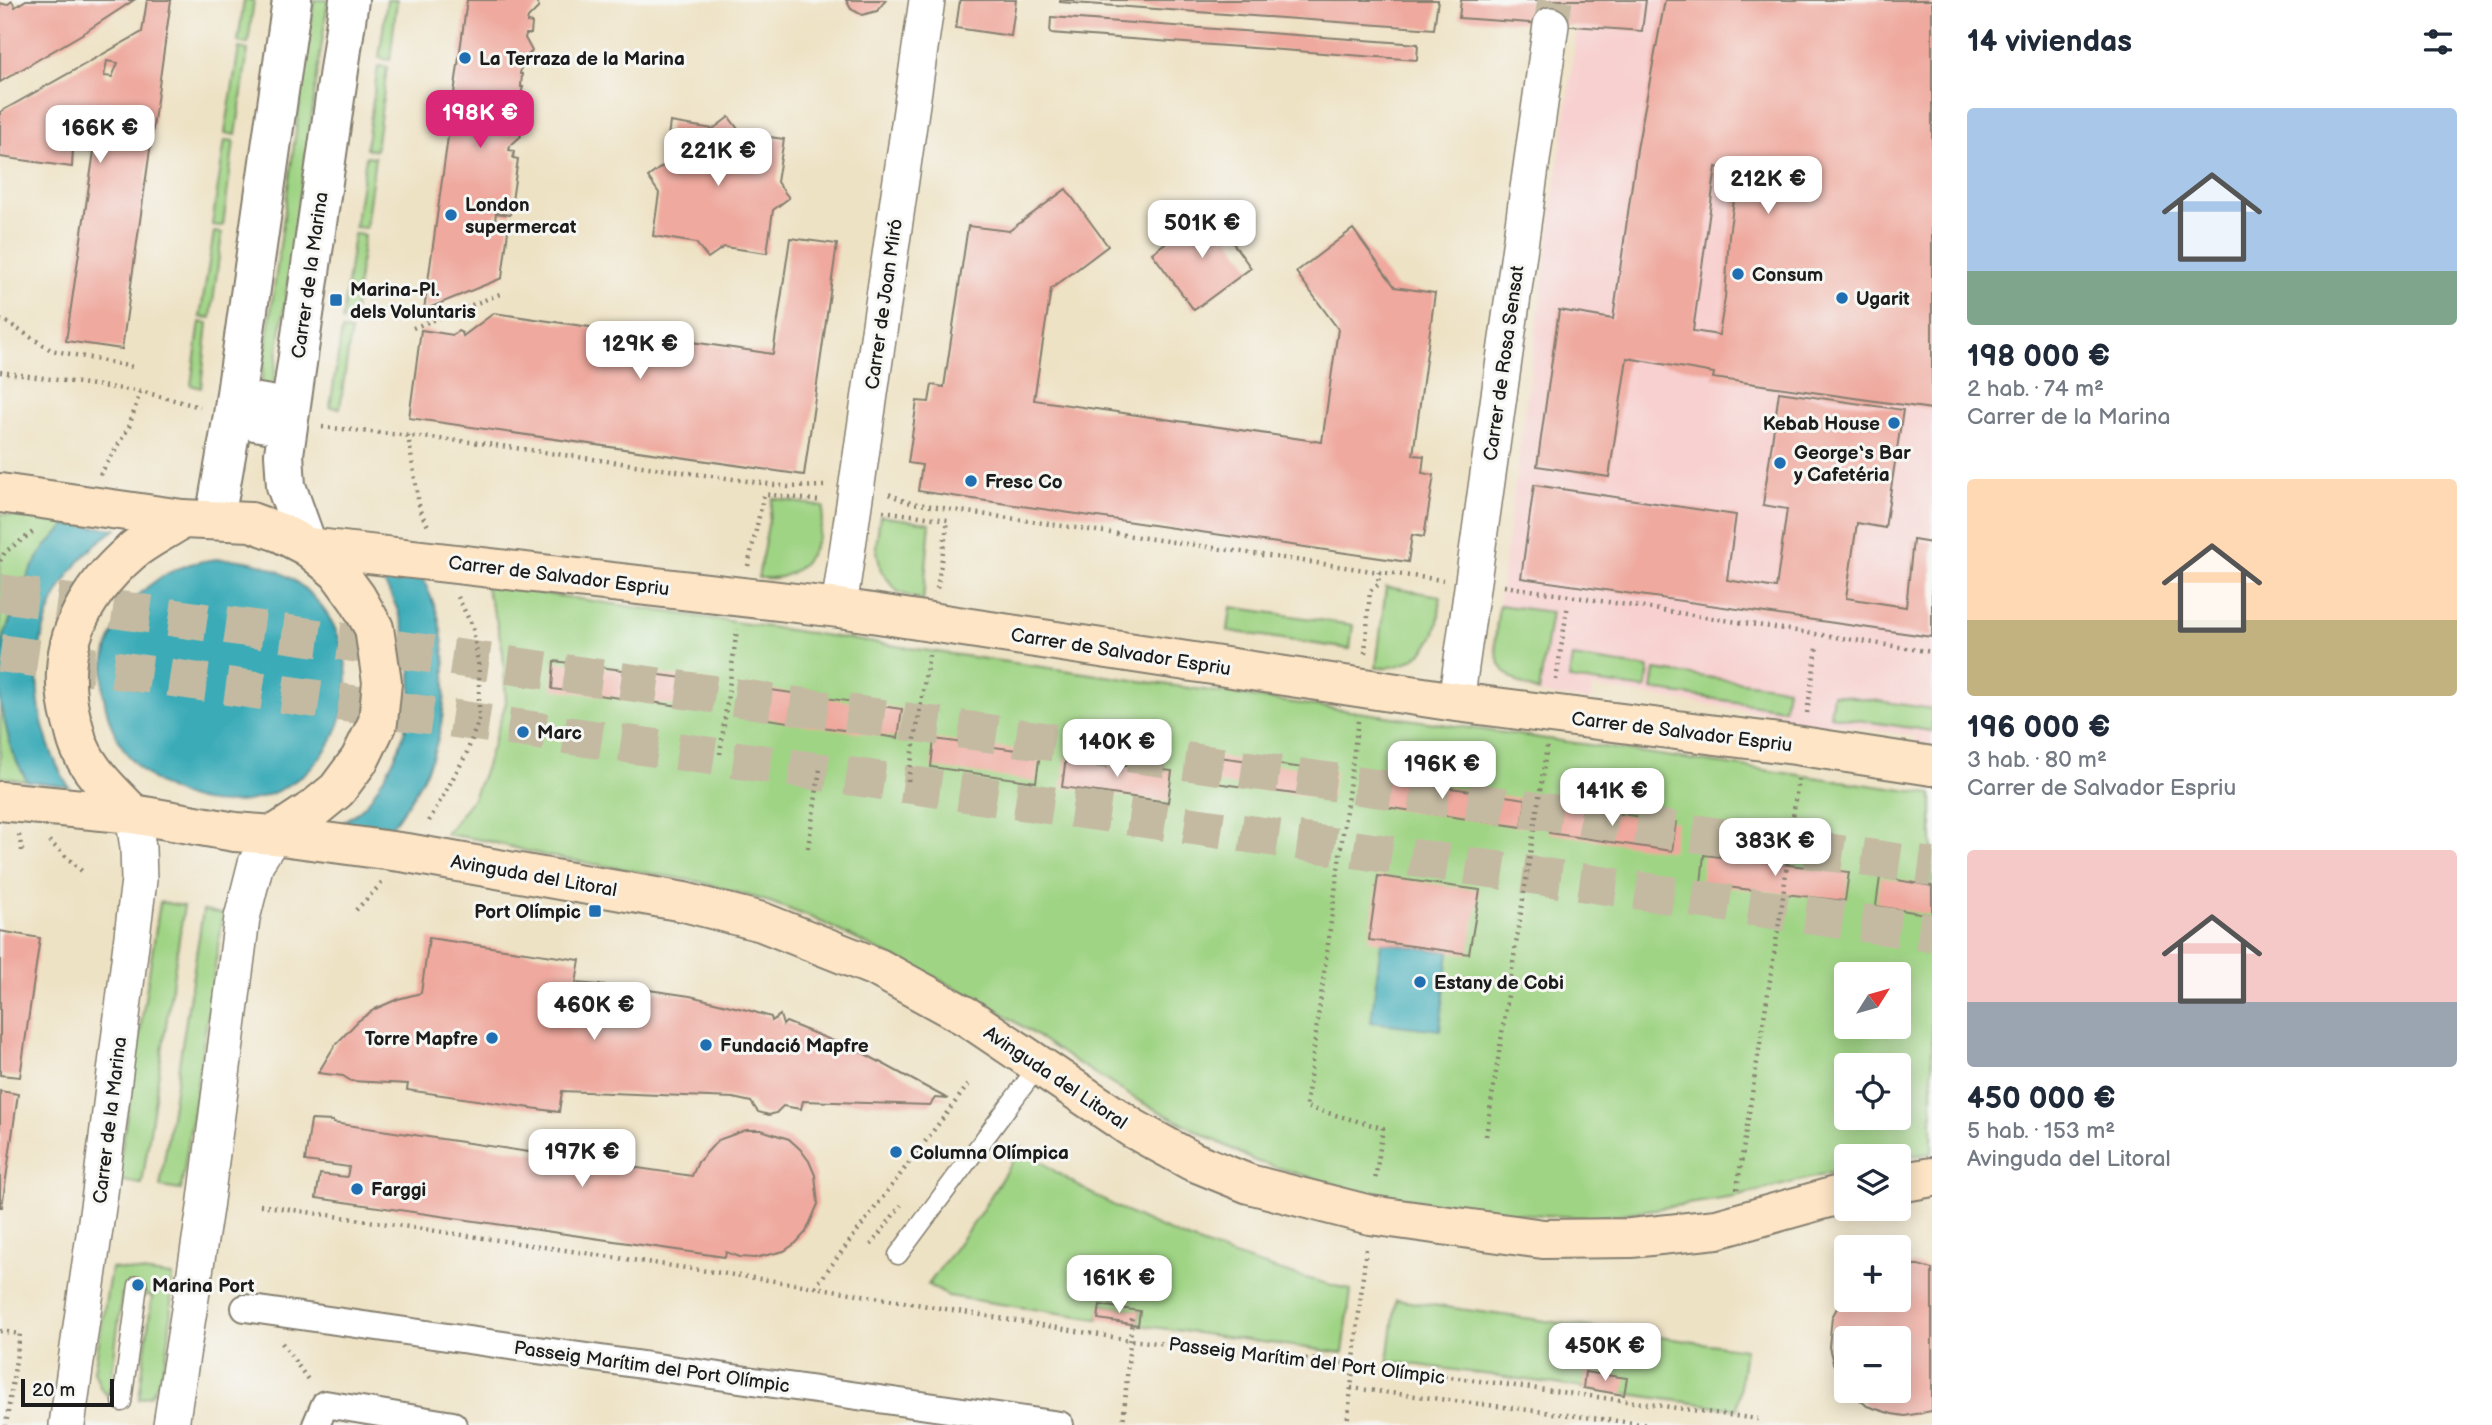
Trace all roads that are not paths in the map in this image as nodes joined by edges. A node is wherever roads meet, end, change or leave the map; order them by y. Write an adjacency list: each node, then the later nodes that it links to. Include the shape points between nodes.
1 (292, 0): 6 (street, via 233,415)
2 (349, 0): 7 (street, Carrer de la Marina, via 284,454 286,486)
3 (927, 0): 8 (street, Carrer de Joan Miró)
4 (1551, 25): 9 (street, Carrer de Rosa Sensat)
5 (0, 493): 6 (main road)
6 (199, 519): 7 (main road, via 251,522); 12 (main road, via 133,551 97,588 76,621 66,655 66,700 80,748 99,778)
7 (308, 547): 8 (main road, Carrer de Salvador Espriu); 13 (main road, via 338,572 374,628 382,682 378,722 360,760 337,790)
8 (839, 608): 9 (main road, Carrer de Salvador Espriu)
9 (1456, 702): 10 (main road, Carrer de Salvador Espriu)
10 (1932, 766)
11 (0, 801): 12 (main road)
12 (133, 814): 13 (main road, Avinguda del Litoral); 23 (street, Carrer de la Marina, via 139,880)
13 (274, 835): 14 (main road, Avinguda del Litoral, via 612,888 762,922 878,968 969,1018); 24 (street, via 256,863 242,918 205,1208)
14 (1039, 1065): 17 (main road, Avinguda del Litoral, via 1132,1128 1192,1161 1249,1184 1370,1215 1543,1239 1631,1238 1717,1229); 18 (lane)
15 (1932, 1177): 16 (main road)
16 (1911, 1181)
17 (1834, 1196)
18 (898, 1255)
19 (138, 1285): 21 (lane)
20 (245, 1308): 26 (street, Passeig Marítim del Port Olímpic)
21 (122, 1402)
22 (320, 1414): 25 (street)
23 (67, 1425)
24 (171, 1425)
25 (453, 1425)
26 (1060, 1425)

